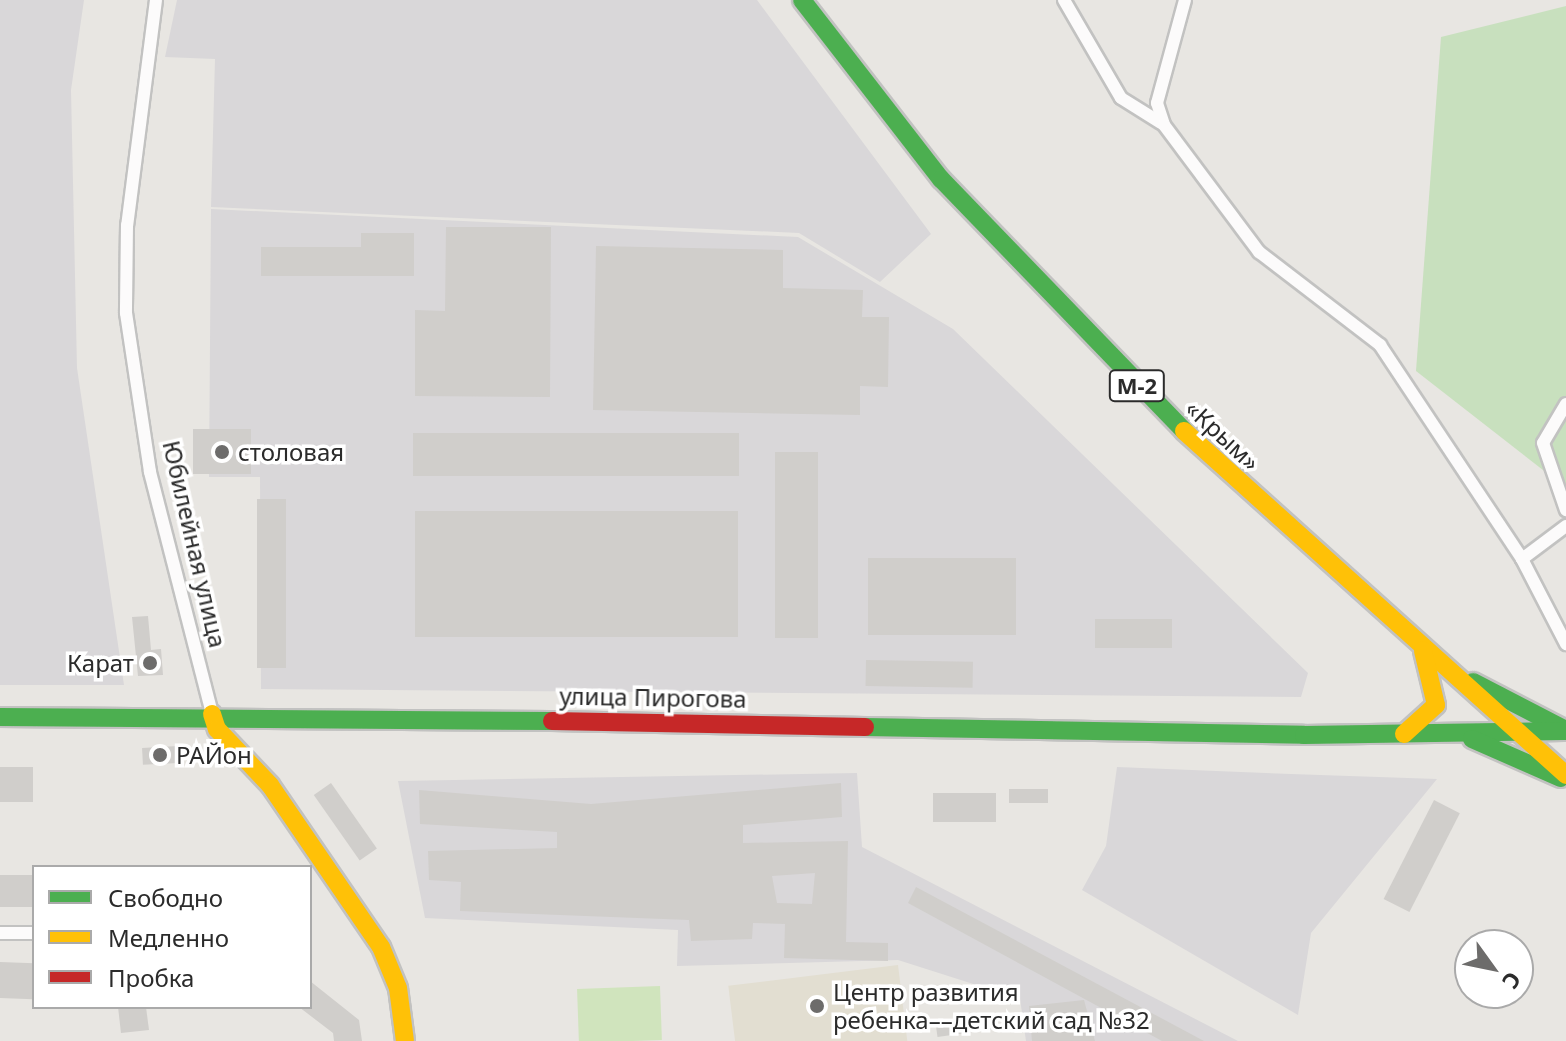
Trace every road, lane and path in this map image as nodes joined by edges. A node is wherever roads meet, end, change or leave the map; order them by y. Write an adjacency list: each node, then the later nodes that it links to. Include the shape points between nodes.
1 (156, 0): 12 (street, Юбилейная улица, via 127,225 126,313 150,472)
2 (802, 0): 11 (main road, «Крым» / М-2, via 941,179 1039,287 1190,437)
3 (1064, 0): 5 (street, via 1121,98)
4 (1185, 0): 5 (street, via 1157,103)
5 (1164, 125): 9 (street, via 1259,252 1380,345)
6 (1566, 404): 7 (street, via 1543,443)
7 (1566, 510)
8 (1566, 526): 9 (street)
9 (1522, 559): 10 (street)
10 (1566, 644)
11 (1423, 651): 14 (main road); 15 (main road, «Крым» / М-2); 16 (main road, via 1436,705)
12 (212, 714): 13 (main road, улица Пирогова); 16 (main road, улица Пирогова); 21 (main road, Юбилейная улица, via 270,785 381,947 398,988)
13 (0, 717)
14 (1566, 730): 15 (main road)
15 (1515, 732): 16 (main road); 17 (main road, М-2)
16 (1401, 736): 18 (main road, via 1450,734 1488,742)
17 (1566, 775)
18 (1566, 781)
19 (0, 933): 20 (street)
20 (32, 933)
21 (405, 1041)

